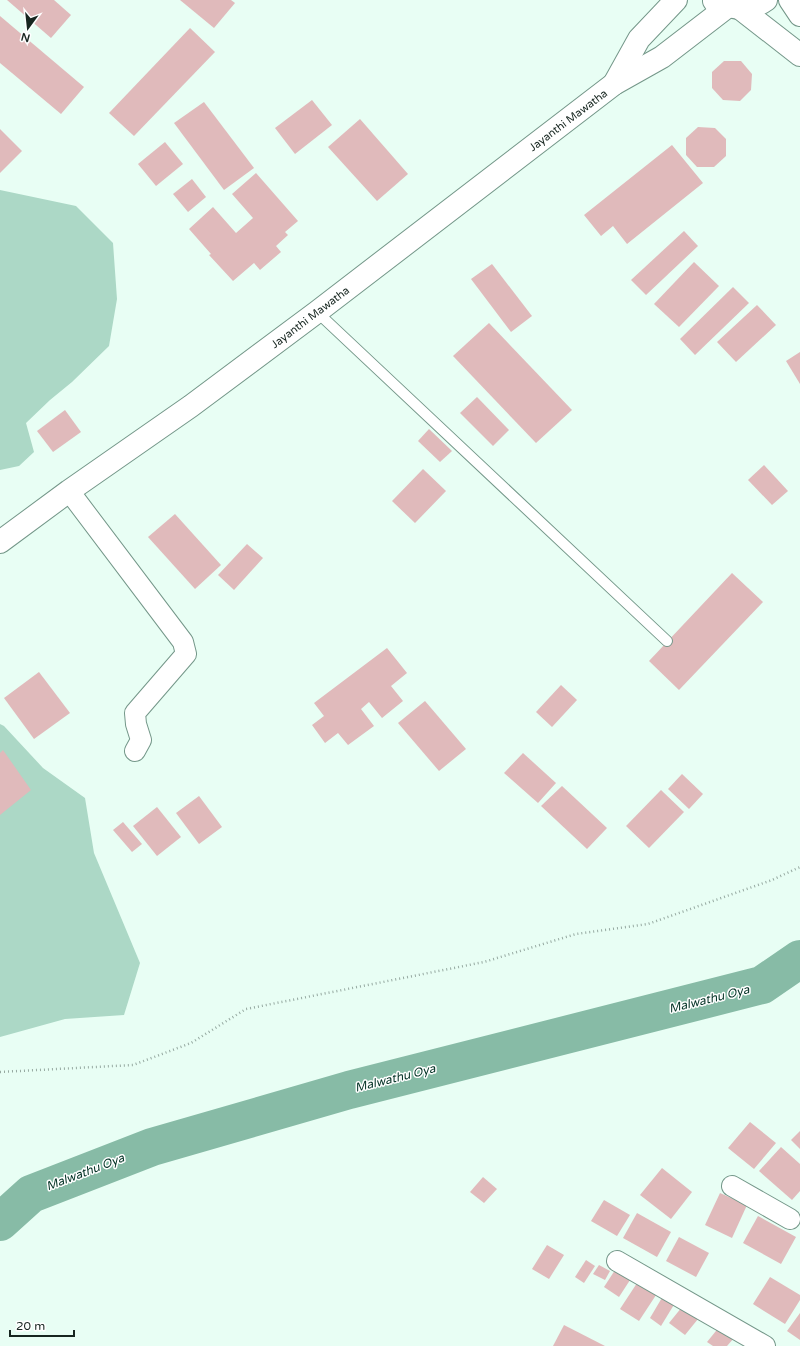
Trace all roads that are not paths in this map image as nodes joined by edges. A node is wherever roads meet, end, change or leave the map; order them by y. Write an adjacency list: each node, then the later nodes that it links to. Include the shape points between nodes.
1 (676, 0): 7 (main road, Jayanthi Mawatha, via 639,39)
2 (766, 0): 4 (main road, via 752,7)
3 (790, 0): 5 (main road)
4 (727, 5): 6 (main road); 7 (main road, Jayanthi Mawatha, via 662,57)
5 (800, 15)
6 (800, 55)
7 (614, 84): 8 (main road, Jayanthi Mawatha)
8 (317, 312): 9 (main road, Jayanthi Mawatha, via 191,406); 11 (lane)
9 (69, 491): 10 (main road, Jayanthi Mawatha); 12 (street, via 183,642 186,654 135,713 141,740)
10 (0, 542)
11 (667, 641)
12 (135, 750)
13 (732, 1186): 14 (street)
14 (797, 1218)
15 (617, 1261): 16 (street)
16 (765, 1346)

